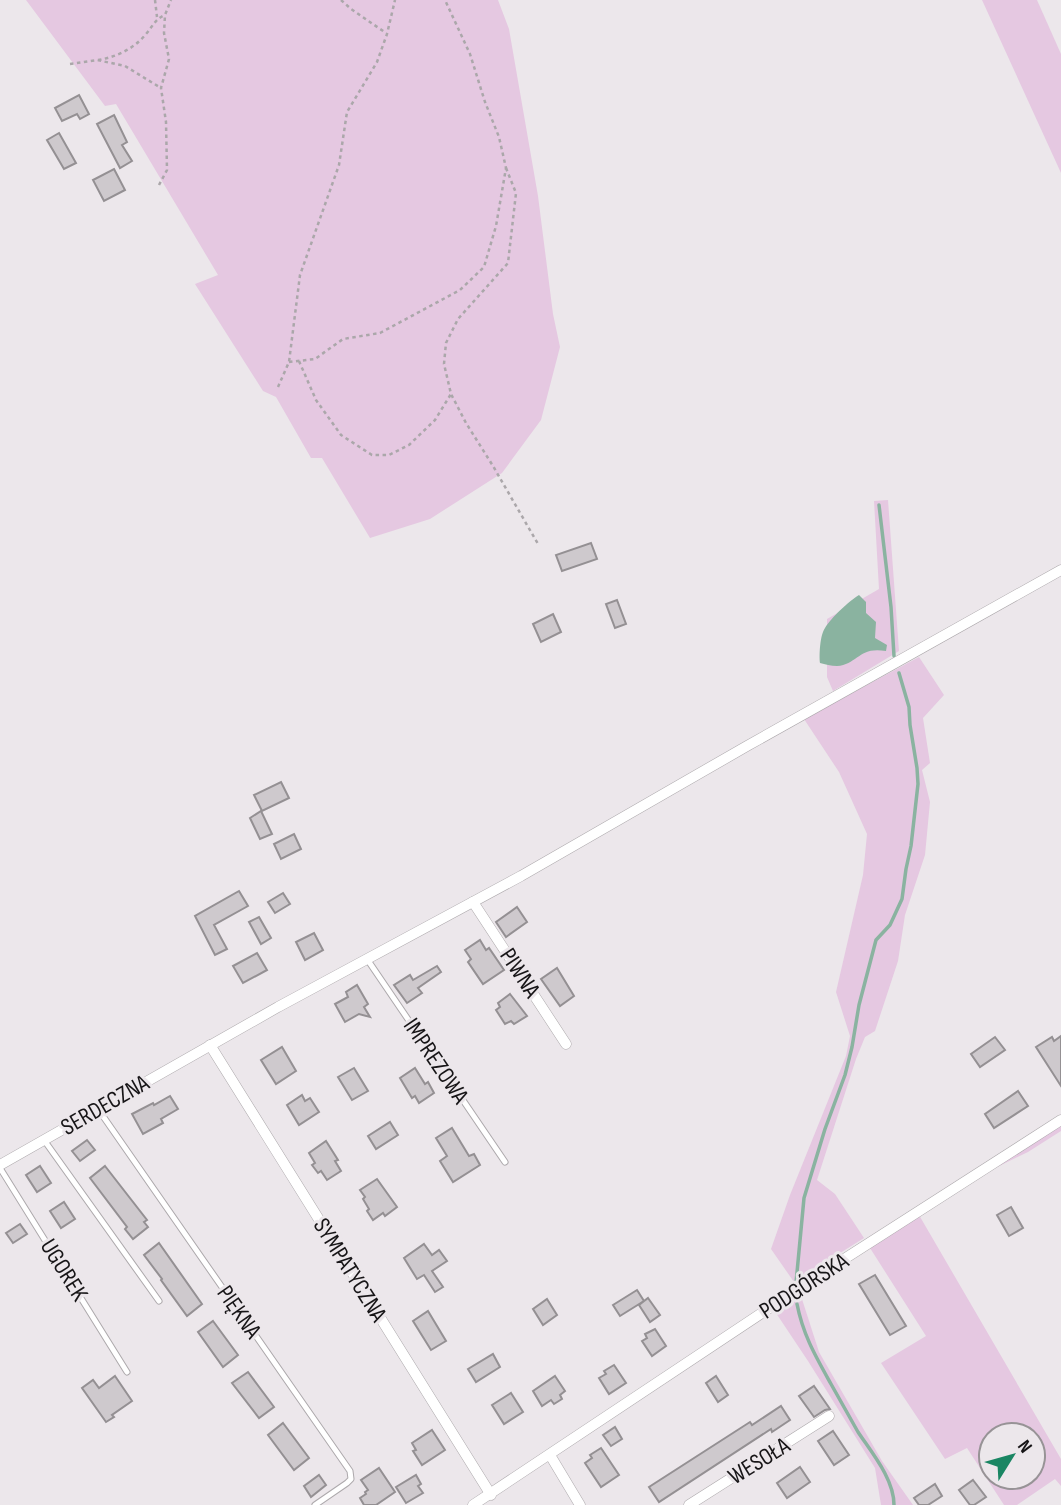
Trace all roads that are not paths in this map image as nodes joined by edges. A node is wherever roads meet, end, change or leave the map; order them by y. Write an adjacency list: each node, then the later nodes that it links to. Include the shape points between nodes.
1 (1061, 570): 2 (street, SERDECZNA)
2 (473, 902): 3 (street, SERDECZNA); 4 (street, PIWNA)
3 (367, 959): 5 (street, SERDECZNA); 9 (lane, IMPREZOWA)
4 (566, 1044)
5 (210, 1045): 6 (street, SERDECZNA); 15 (street, SYMPATYCZNA)
6 (98, 1109): 8 (street, SERDECZNA); 16 (lane, PIĘKNA, via 350,1471 347,1483)
7 (1061, 1119): 14 (street, PODGÓRSKA)
8 (44, 1140): 10 (street, SERDECZNA); 11 (lane)
9 (505, 1162)
10 (0, 1167): 12 (lane, UGOREK)
11 (159, 1301)
12 (127, 1373)
13 (829, 1416): 19 (street, WESOŁA)
14 (550, 1455): 15 (street, PODGÓRSKA); 18 (street)
15 (491, 1494): 17 (street, PODGÓRSKA)
16 (314, 1505)
17 (473, 1505)
18 (580, 1505)
19 (689, 1505)

